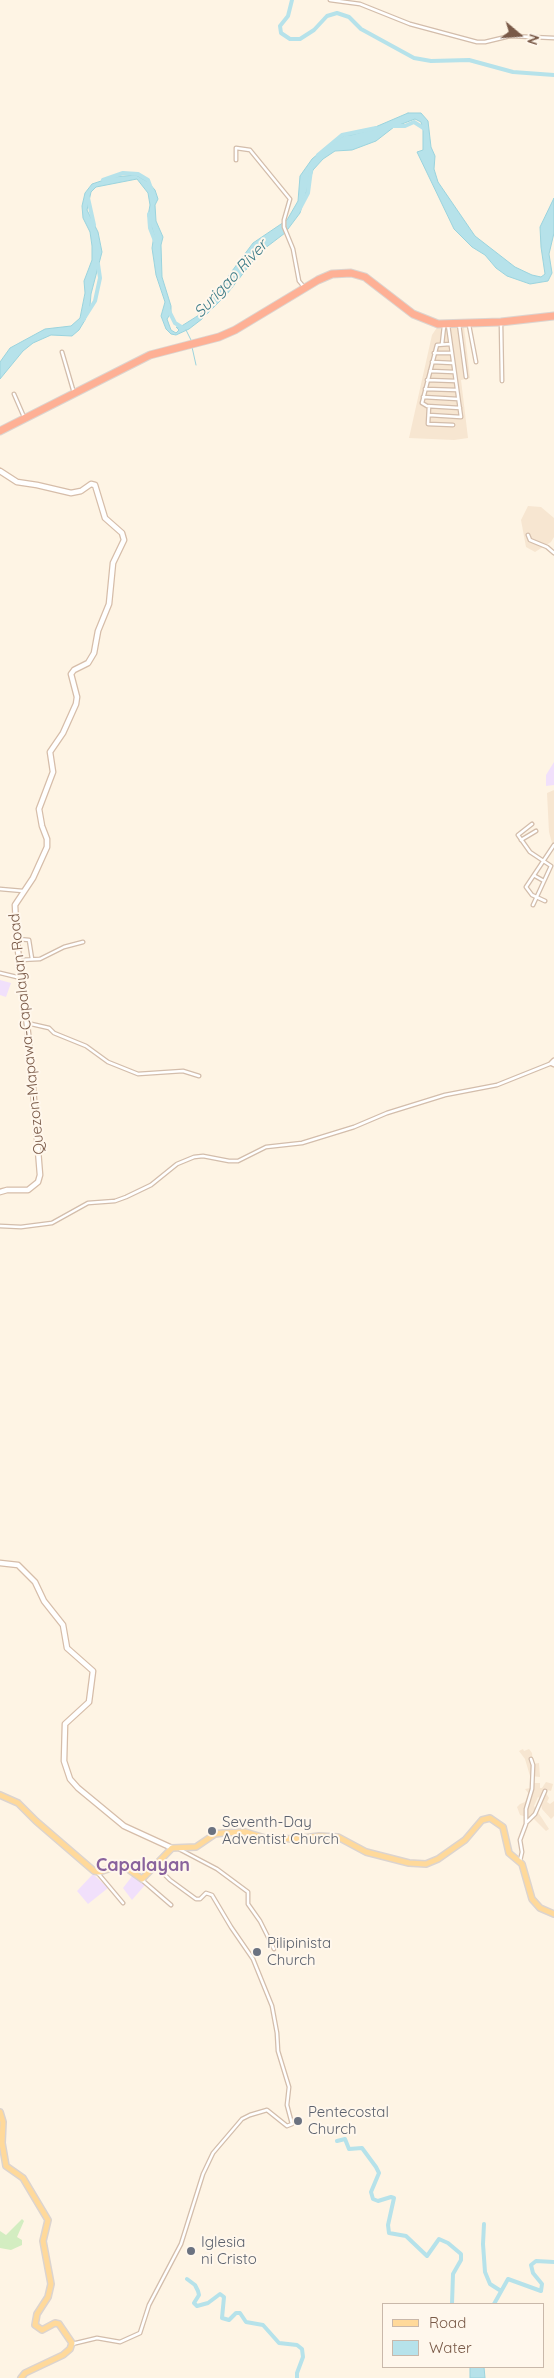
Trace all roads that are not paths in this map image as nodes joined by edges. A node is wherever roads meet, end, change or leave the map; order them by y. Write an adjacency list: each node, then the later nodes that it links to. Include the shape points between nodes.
1 (330, 0): 2 (street, via 360,4 410,24 476,42 510,36)
2 (554, 38)
3 (236, 160): 4 (street, via 236,148 250,150 290,199 284,228 293,249 299,281)
4 (305, 288): 9 (highway, via 332,274 360,275 419,317); 27 (highway, via 235,330 150,355)
5 (554, 316): 6 (highway)
6 (501, 322): 8 (highway); 23 (street)
7 (459, 324): 8 (highway); 9 (highway); 20 (street)
8 (469, 324): 16 (street)
9 (446, 328): 10 (street); 11 (street)
10 (442, 344): 11 (street); 13 (street, via 437,345)
11 (450, 344): 14 (street)
12 (62, 352): 27 (street)
13 (434, 353): 14 (street); 15 (street)
14 (451, 353): 17 (street)
15 (432, 362): 17 (street); 18 (street)
16 (476, 362)
17 (453, 363): 19 (street)
18 (430, 371): 19 (street); 21 (street)
19 (454, 372): 22 (street)
20 (466, 377)
21 (427, 380): 22 (street); 24 (street)
22 (456, 381): 25 (street)
23 (502, 381)
24 (425, 389): 25 (street); 28 (street)
25 (457, 390): 29 (street)
26 (14, 394): 33 (street)
27 (74, 394): 33 (highway)
28 (423, 397): 29 (street); 30 (street, via 423,405)
29 (458, 398): 31 (street)
30 (429, 406): 31 (street); 32 (street)
31 (460, 408): 32 (street, via 460,418)
32 (429, 415): 34 (street, via 428,424)
33 (25, 418): 35 (highway)
34 (453, 425)
35 (0, 431)
36 (0, 471): 49 (main road, Quezon-Mapawa-Capalayan Road, via 16,482 71,494 95,485 105,518 122,533 124,540 114,563 109,604 98,631 94,653 88,663 72,674 76,702 63,733 51,750 53,774 39,809 48,844)
37 (528, 535): 38 (street, via 529,539)
38 (554, 553)
39 (532, 824): 40 (street)
40 (526, 828): 42 (street); 43 (street, via 518,833)
41 (536, 831): 42 (street)
42 (530, 835): 43 (street)
43 (521, 840): 45 (street, via 530,852)
44 (554, 845): 45 (street)
45 (544, 860): 46 (street); 47 (street, via 551,865)
46 (534, 875): 47 (street); 50 (street, via 526,888)
47 (544, 881): 50 (street)
48 (0, 888): 49 (street)
49 (24, 891): 53 (main road, Quezon-Mapawa-Capalayan Road, via 14,908)
50 (536, 897): 51 (street); 52 (street)
51 (545, 901)
52 (533, 905)
53 (17, 939): 55 (street, via 30,940); 56 (main road, Quezon-Mapawa-Capalayan Road)
54 (83, 942): 55 (street, via 43,958)
55 (32, 959): 56 (street)
56 (19, 960): 58 (main road, Quezon-Mapawa-Capalayan Road)
57 (0, 973): 58 (street)
58 (21, 978): 59 (main road, Quezon-Mapawa-Capalayan Road)
59 (27, 1024): 61 (street, via 49,1028 86,1046 112,1065 138,1074 183,1071); 62 (main road, Quezon-Mapawa-Capalayan Road, via 40,1175 38,1182 28,1190)
60 (553, 1063): 63 (street, via 497,1085 445,1095 391,1111 354,1127 302,1143 266,1146 238,1160 206,1156 194,1158 177,1164 152,1184 123,1198 91,1202 52,1223)
61 (199, 1076)
62 (0, 1192)
63 (0, 1226)
64 (0, 1563): 69 (main road, via 17,1565 35,1582 44,1601 63,1625 69,1650 93,1671 89,1702 65,1724 64,1761 70,1779 124,1826 151,1836)
65 (530, 1758): 68 (street, via 533,1787 526,1812)
66 (545, 1792): 68 (street, via 535,1814)
67 (0, 1796): 75 (main road, via 18,1803)
68 (527, 1822): 73 (street, via 520,1838)
69 (164, 1845): 70 (main road); 72 (main road)
70 (172, 1848): 71 (main road); 72 (main road)
71 (179, 1849): 73 (main road, via 196,1847 215,1834 223,1833 245,1832 265,1838 295,1839 324,1836 342,1838 366,1852 422,1864 438,1859 465,1840 482,1820 490,1818 503,1827 509,1852); 80 (street, via 217,1869 248,1892 248,1904)
72 (168, 1853): 74 (main road)
73 (520, 1861): 79 (main road, via 532,1900)
74 (157, 1865): 76 (main road); 82 (street, via 196,1899 212,1894 232,1930 253,1958 272,2006 278,2051 289,2087 287,2105 292,2124 287,2126 267,2110 250,2115 242,2119 213,2153 181,2244 149,2305 140,2333 120,2342 98,2338)
75 (96, 1872): 76 (main road, via 118,1866); 77 (street)
76 (142, 1879): 78 (street)
77 (123, 1903)
78 (170, 1906)
79 (554, 1914)
80 (274, 1949)
81 (0, 2112): 82 (main road, via 5,2164 24,2178 48,2220 43,2241 51,2284 35,2325 42,2330 59,2324)
82 (72, 2344): 83 (main road, via 63,2355)
83 (21, 2378)

